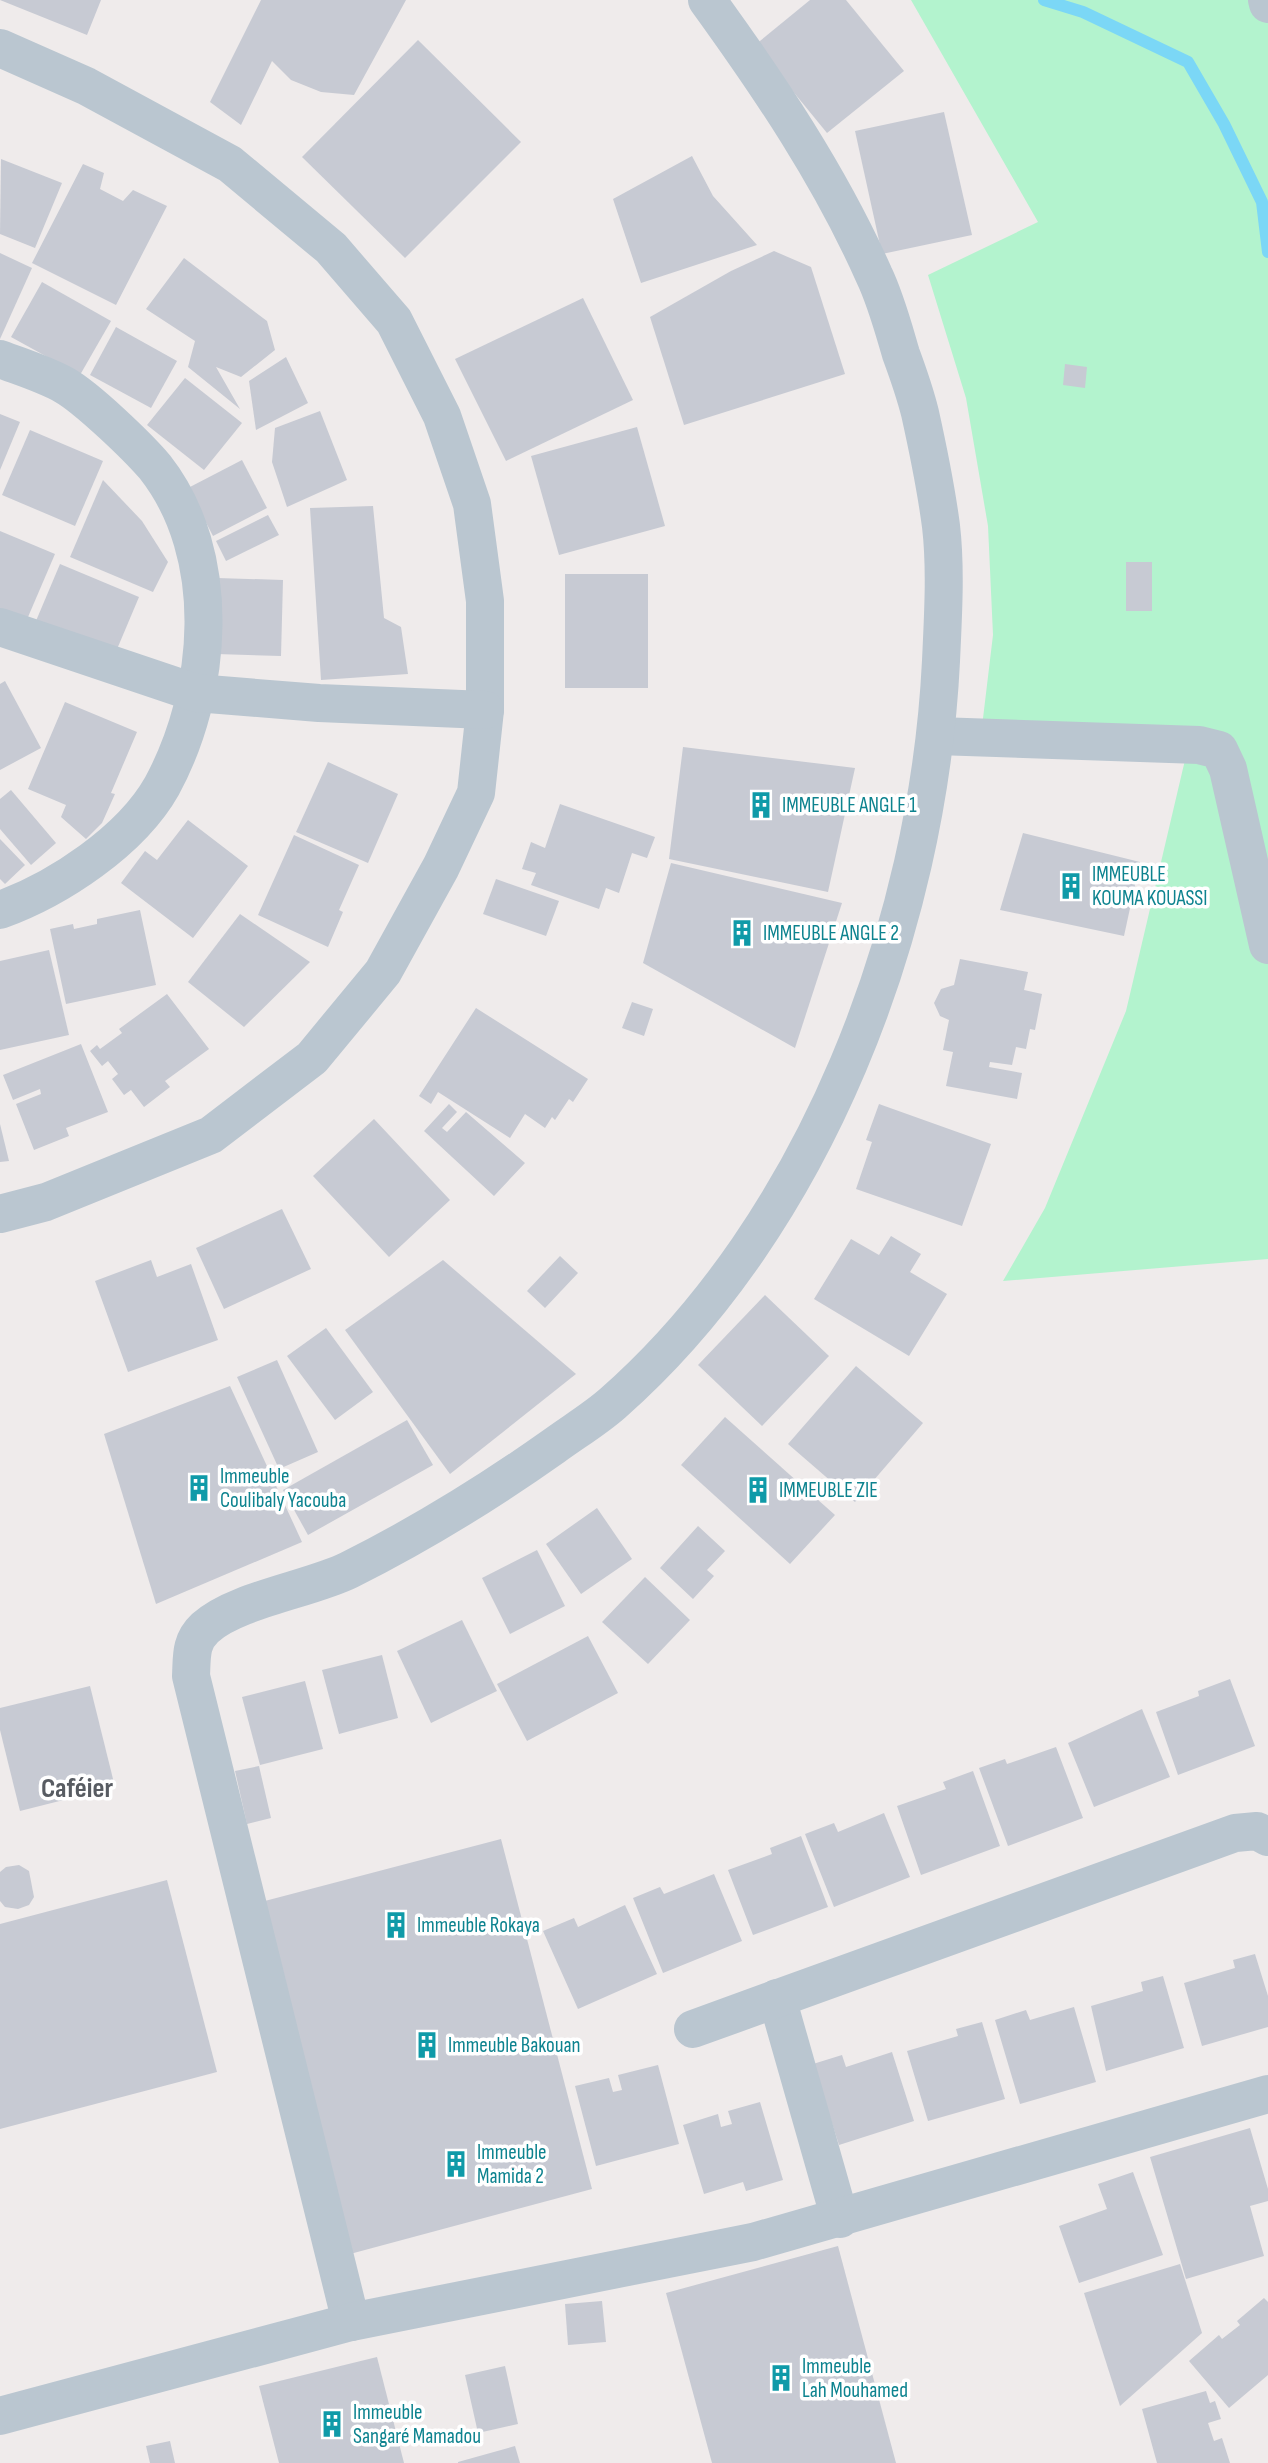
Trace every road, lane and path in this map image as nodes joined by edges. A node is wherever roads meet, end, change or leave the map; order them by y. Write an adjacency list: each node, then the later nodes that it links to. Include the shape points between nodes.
1 (707, 0): 7 (street, via 767,83 827,181 877,279 919,409 941,528)
2 (0, 48): 6 (street, via 86,86 230,164 331,248 394,320 442,416 472,504 485,601)
3 (0, 359): 5 (street, via 65,386 155,468 185,521 202,578)
4 (7, 636): 5 (street)
5 (197, 693): 6 (street); 8 (street, via 161,787 131,823 93,862 34,898)
6 (485, 710): 10 (street, via 476,793 442,867 383,972 312,1058 211,1135 46,1202)
7 (937, 736): 9 (street, via 1199,745 1219,750 1228,769); 16 (street, via 908,884 872,1002 829,1109 769,1218 700,1315 611,1404 485,1495 345,1572 232,1612 207,1626 192,1646 191,1676)
8 (0, 910)
9 (1268, 945)
10 (0, 1214)
11 (1268, 1837): 12 (street, via 1257,1830 1235,1833)
12 (778, 1997): 13 (street); 15 (street)
13 (694, 2029)
14 (1268, 2094): 15 (street)
15 (840, 2218): 16 (street, via 753,2242)
16 (351, 2322): 17 (street)
17 (0, 2416)

